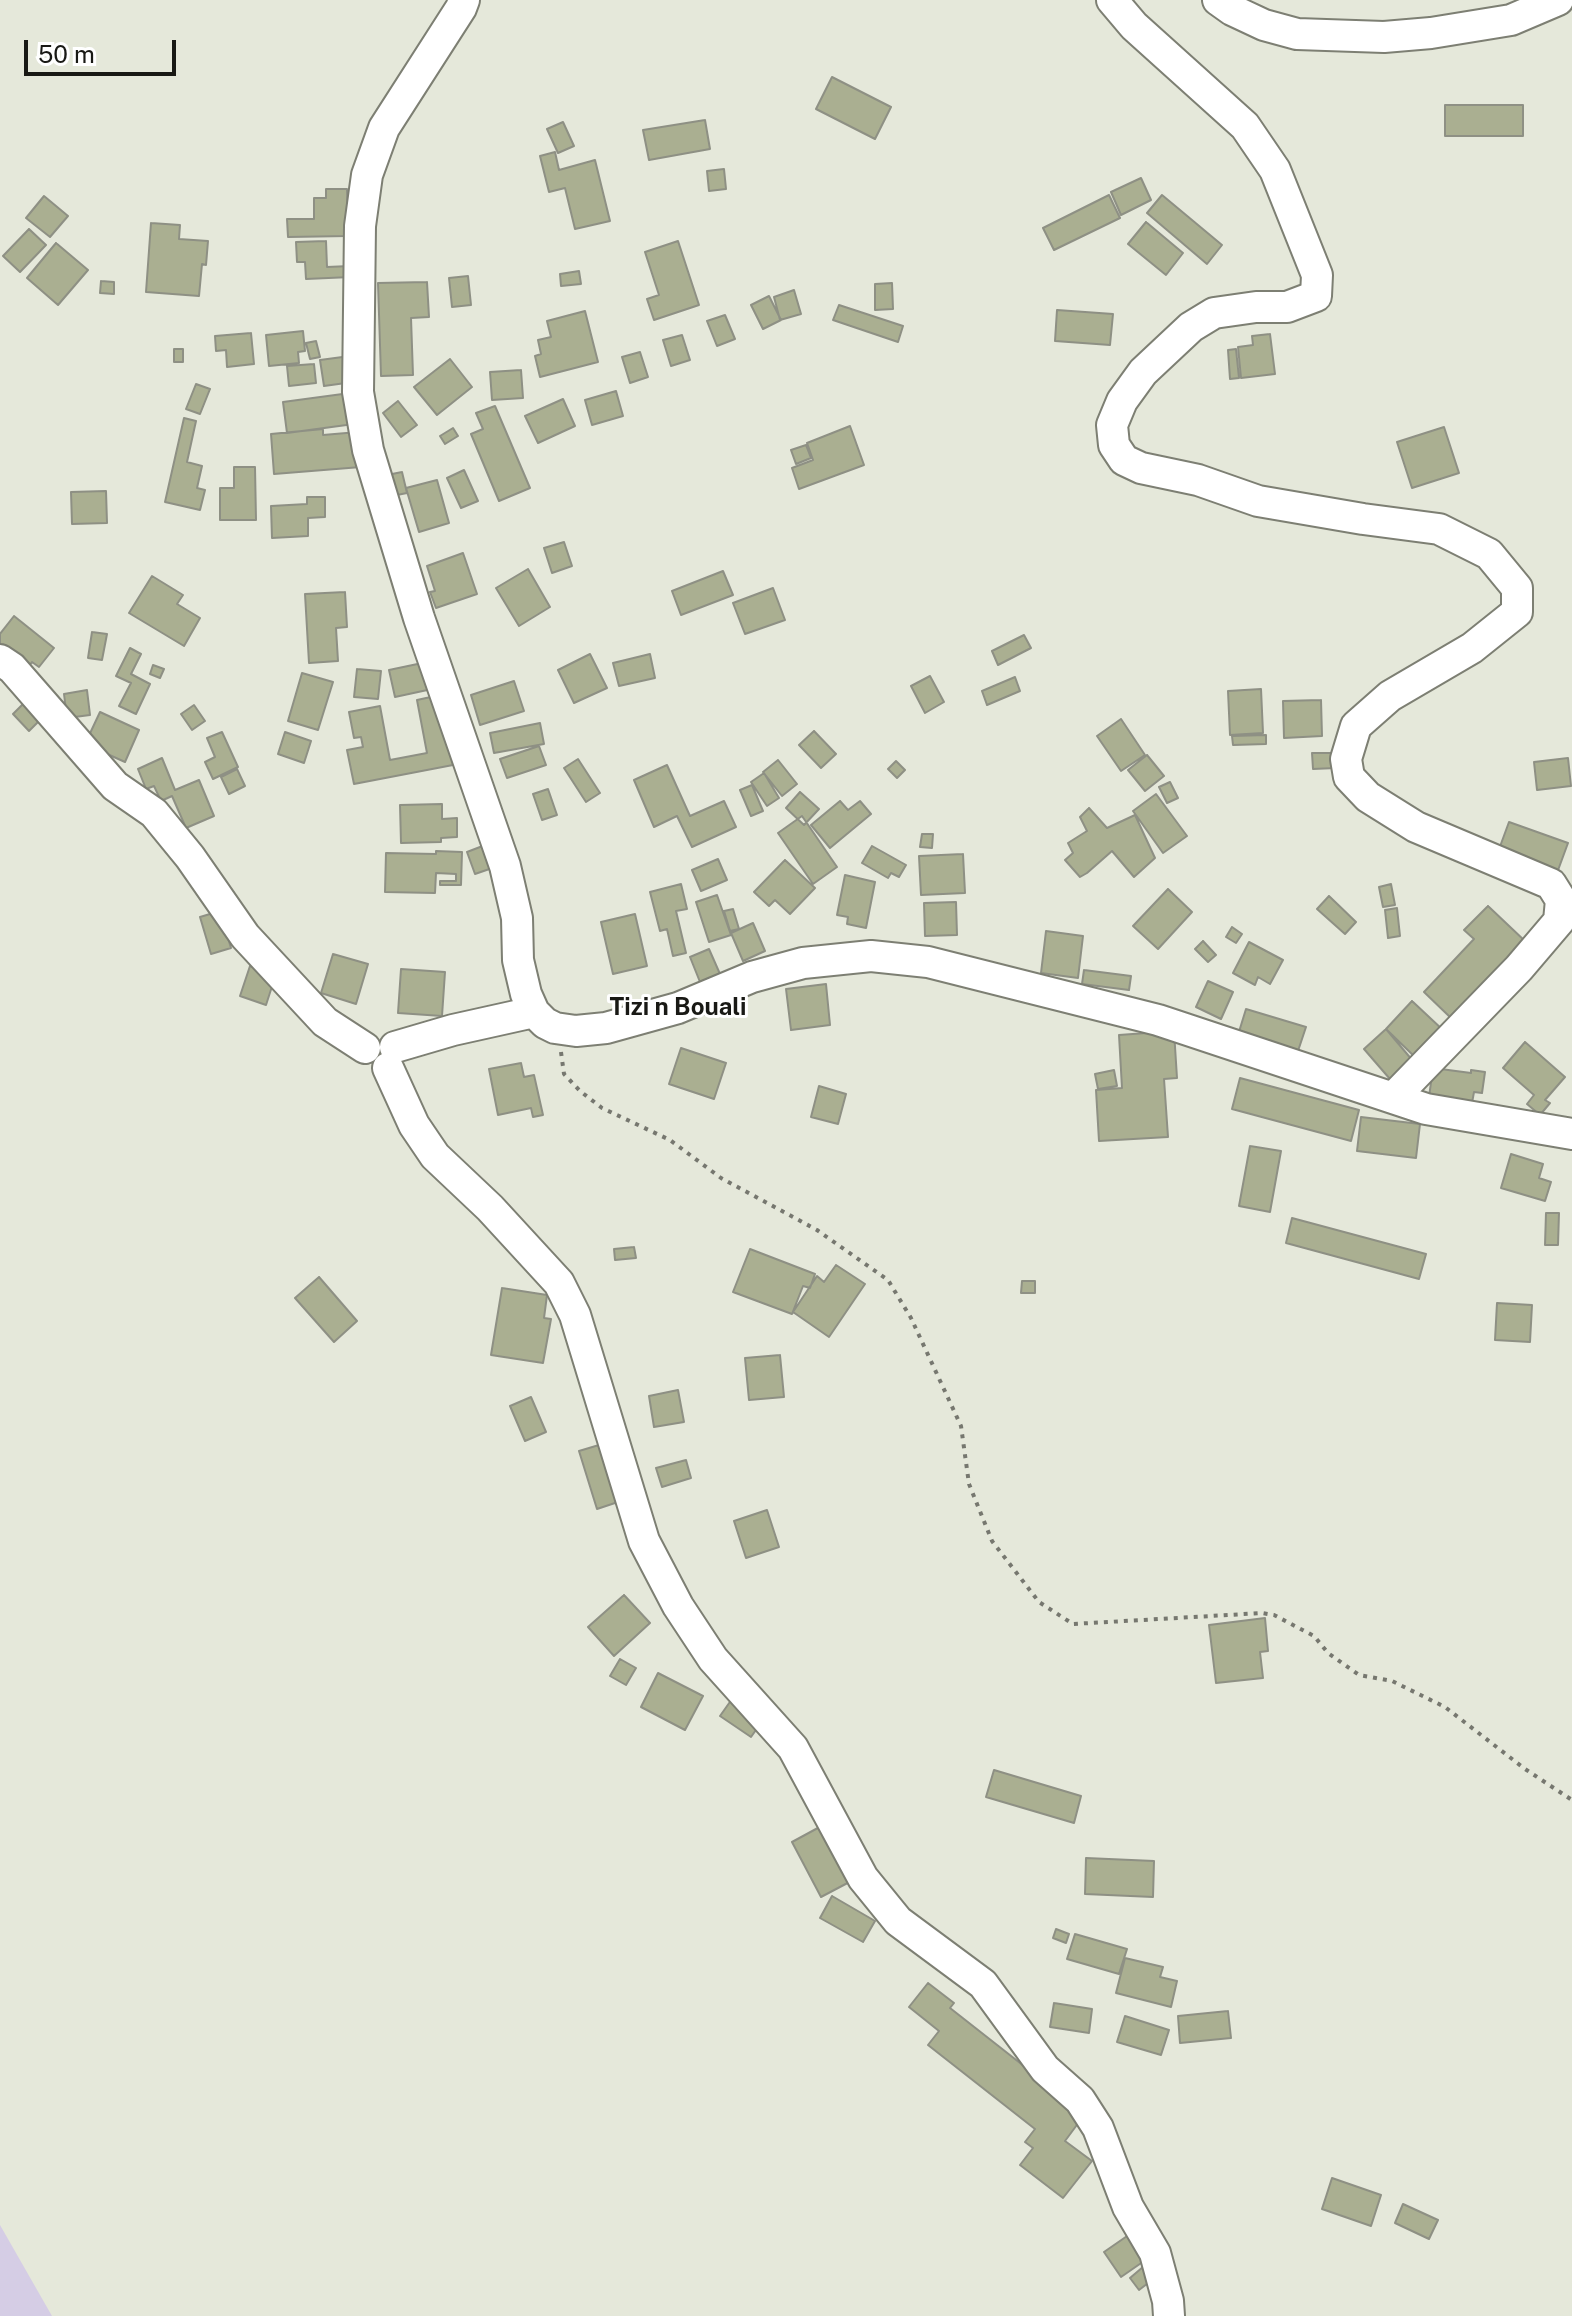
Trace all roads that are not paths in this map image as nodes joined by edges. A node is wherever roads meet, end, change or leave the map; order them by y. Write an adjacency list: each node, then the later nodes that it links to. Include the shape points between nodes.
1 (464, 0): 6 (street, via 384,128 367,175 360,226 358,392 368,450 419,618 505,866 517,918 518,960)
2 (1112, 0): 8 (street, via 1245,126 1275,170 1317,275 1316,296 1287,307 1214,313 1143,372 1112,425 1114,445 1124,460 1258,501 1439,529 1489,554 1517,588 1517,612 1472,648 1390,696 1356,726 1346,759 1349,777 1368,797 1416,827 1551,884 1561,900 1559,921)
3 (1218, 0): 4 (street, via 1264,25 1297,34 1384,37 1511,20)
4 (1558, 0)
5 (0, 660): 7 (street, via 115,786 154,813 245,936 325,1022)
6 (534, 1012): 7 (street, via 453,1030); 8 (street, via 545,1023 564,1029 606,1028 803,963 871,956 928,962 1158,1020)
7 (383, 1054): 10 (street, via 414,1125 435,1156 559,1283 575,1315 644,1541 678,1606 713,1659 793,1748 871,1889 898,1921 983,1984 1045,2069 1080,2100 1155,2253)
8 (1393, 1098): 9 (street, via 1426,1109)
9 (1572, 1134)
10 (1169, 2316)

